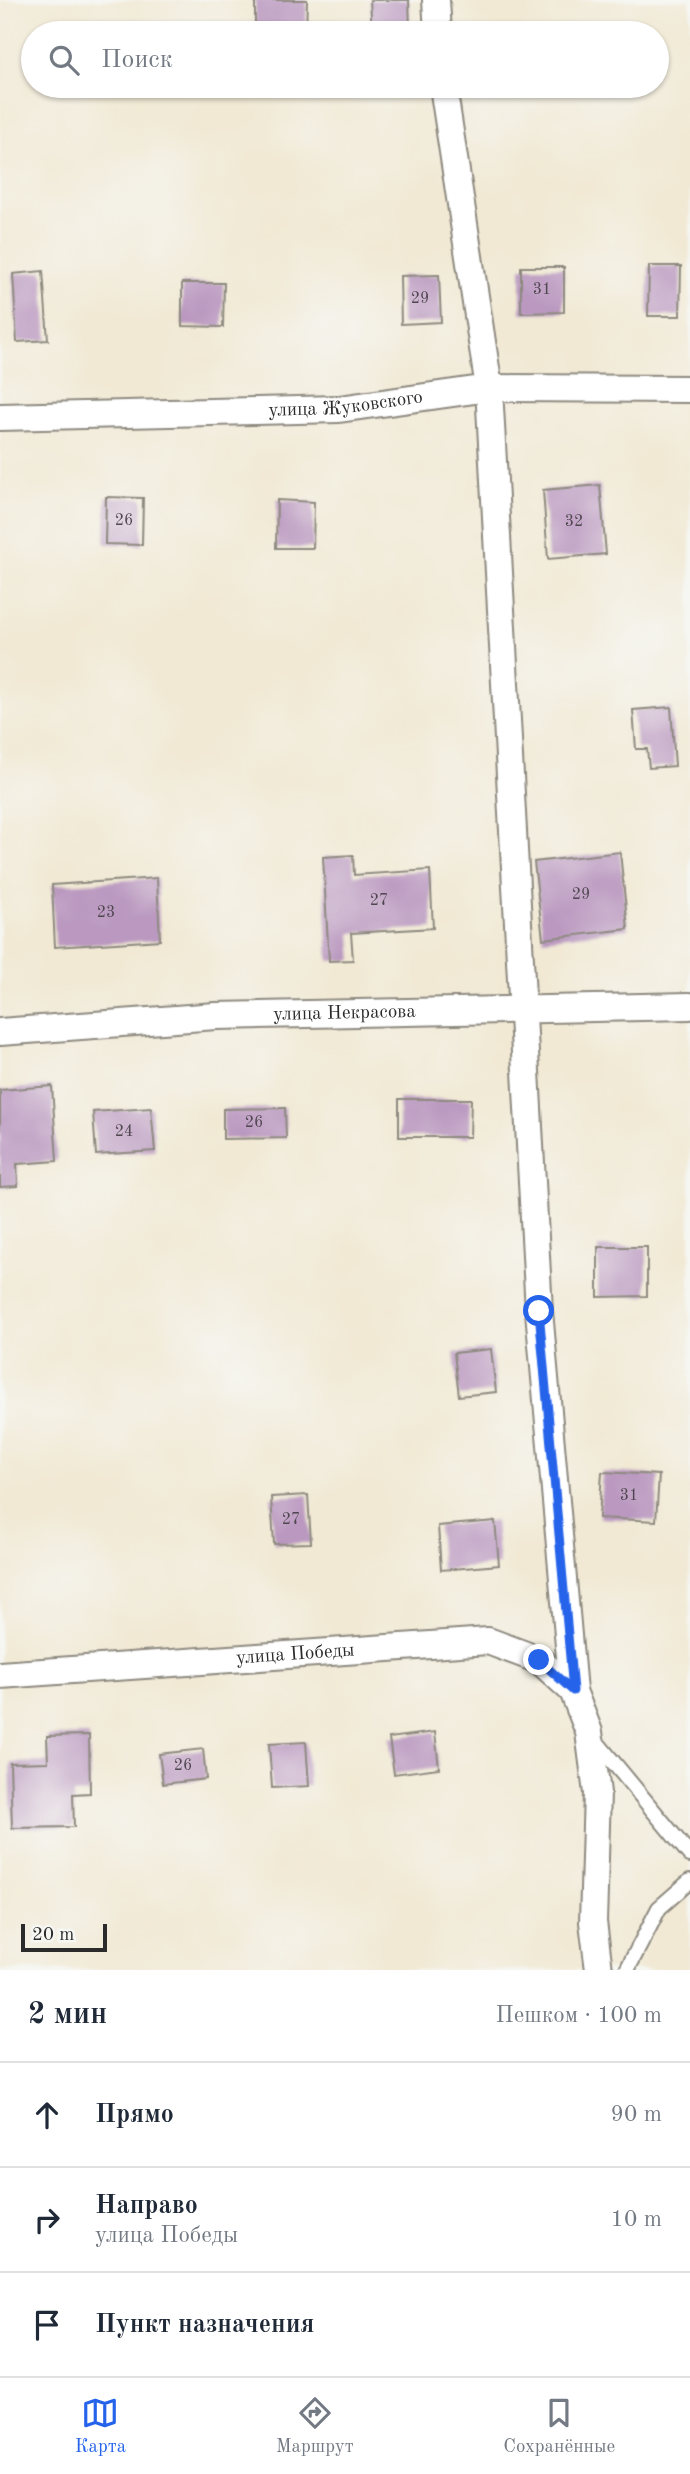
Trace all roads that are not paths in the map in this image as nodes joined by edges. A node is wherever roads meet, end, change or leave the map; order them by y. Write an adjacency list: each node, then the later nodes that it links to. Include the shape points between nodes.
1 (436, 0): 2 (street)
2 (437, 21)
3 (445, 98): 4 (street)
4 (489, 388): 5 (street, улица Жуковского); 6 (street, улица Жуковского, via 339,409); 8 (street)
5 (690, 389)
6 (0, 417)
7 (690, 1006): 8 (street, улица Некрасова)
8 (520, 1009): 9 (street, улица Некрасова, via 216,1016); 11 (street, via 539,1311)
9 (0, 1032)
10 (0, 1675): 11 (street, улица Победы, via 488,1641 539,1660)
11 (573, 1691): 12 (street)
12 (589, 1732): 13 (lane); 15 (street, via 597,1793 593,1922)
13 (690, 1855)
14 (690, 1881): 16 (lane, via 659,1908)
15 (599, 1970)
16 (627, 1970)

